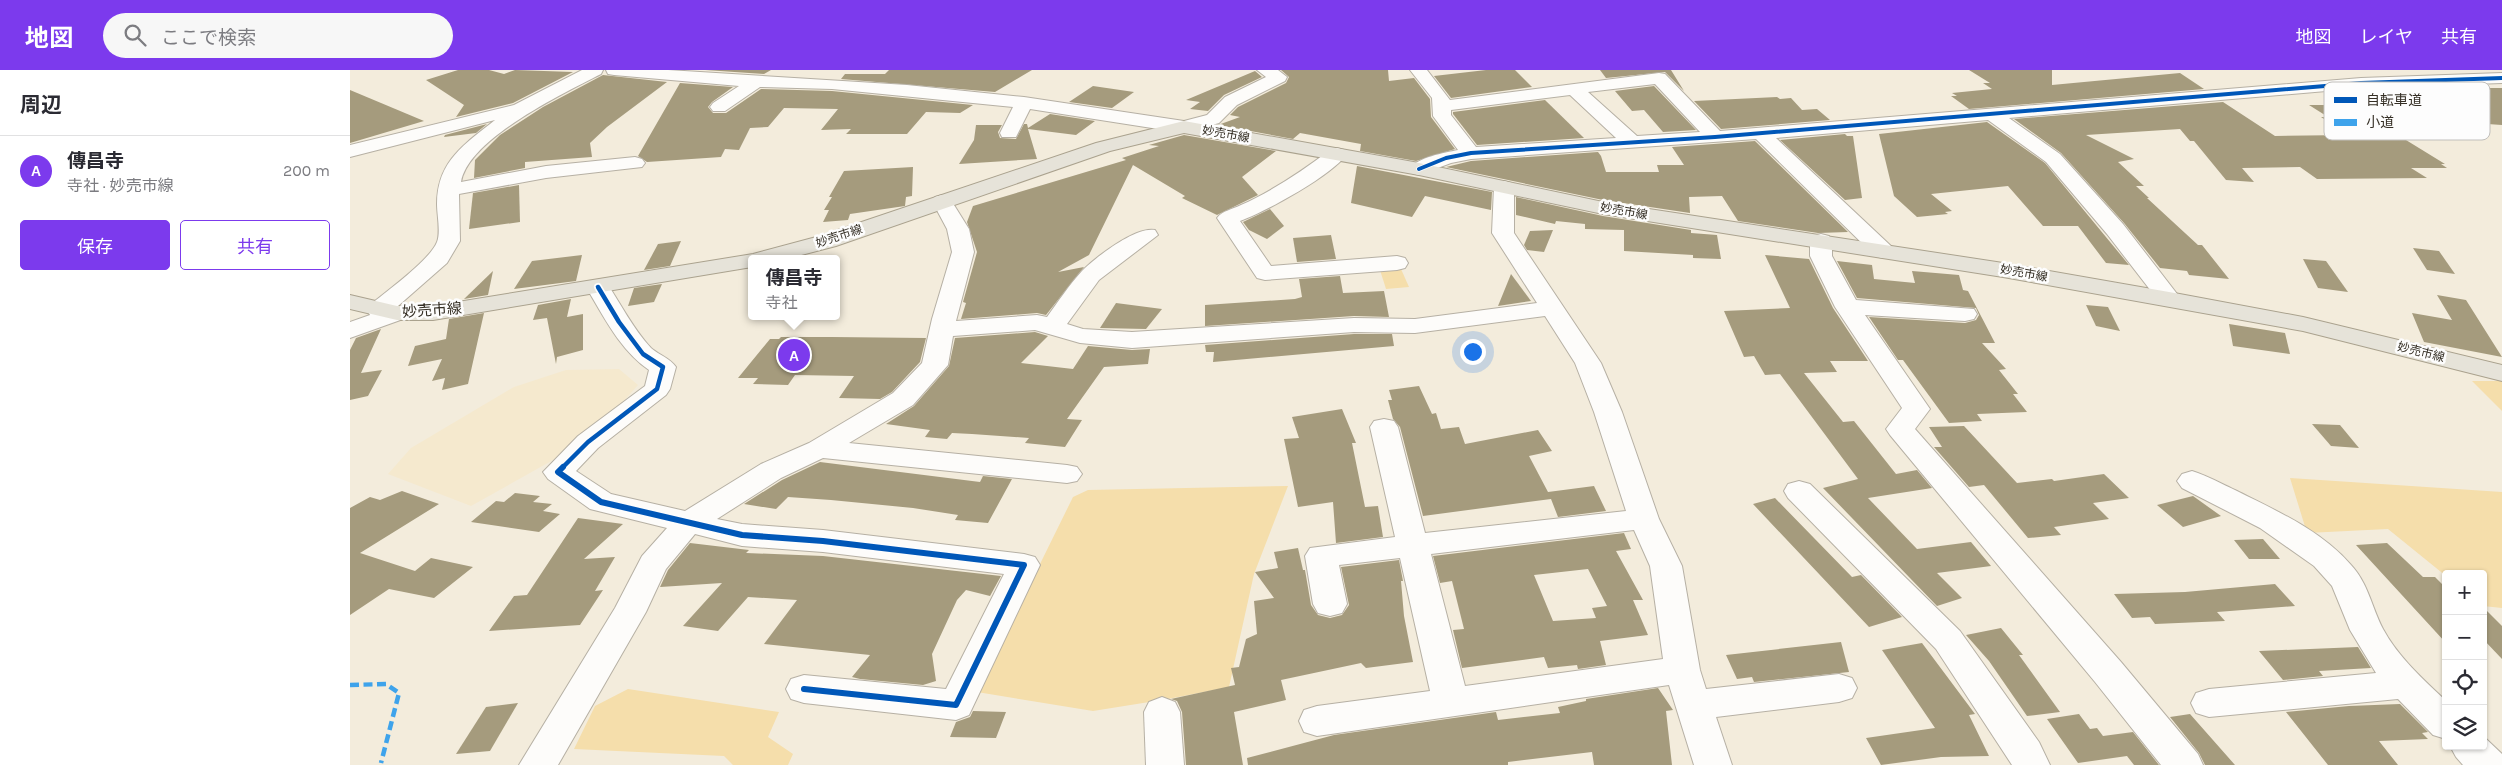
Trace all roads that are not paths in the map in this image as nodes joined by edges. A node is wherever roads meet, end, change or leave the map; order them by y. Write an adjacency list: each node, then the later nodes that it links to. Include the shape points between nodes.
1 (594, 70): 16 (street)
2 (614, 70): 9 (street)
3 (1265, 70): 18 (street, via 1279,77 1231,101 1213,119)
4 (1418, 70): 14 (street, via 1441,97)
5 (2454, 70): 7 (street)
6 (1632, 75): 12 (street); 21 (street, via 1659,78)
7 (2437, 78): 8 (street); 10 (street)
8 (2502, 78)
9 (757, 81): 13 (street, via 841,84); 15 (street)
10 (2388, 82)
11 (2324, 87): 17 (street)
12 (1573, 88): 14 (street); 22 (street)
13 (1024, 102): 18 (street); 19 (street)
14 (1441, 106): 25 (street, via 1442,116)
15 (719, 107)
16 (521, 108): 23 (street); 29 (street, via 462,156 452,174)
17 (1992, 114): 20 (street); 38 (street, via 2053,158)
18 (1184, 127): 24 (main road, 妙売市線); 30 (main road, 妙売市線, via 1103,147)
19 (1010, 133)
20 (1761, 134): 21 (street); 33 (street)
21 (1714, 137): 22 (street)
22 (1633, 143): 25 (street)
23 (350, 151)
24 (1337, 154): 27 (main road, 妙売市線); 36 (street, via 1294,186 1251,210 1228,218 1266,273)
25 (1471, 154): 27 (street, via 1446,158)
26 (635, 163): 29 (street, via 546,172)
27 (1419, 169): 28 (main road, 妙売市線)
28 (1504, 187): 32 (main road, 妙売市線, via 1603,208); 41 (street, via 1503,233)
29 (449, 190): 42 (street, via 450,241 439,258)
30 (942, 201): 34 (main road, 妙売市線, via 828,241); 45 (street, via 958,229 963,252)
31 (1147, 236): 44 (street, via 1091,275)
32 (1821, 241): 33 (main road, 妙売市線); 40 (street, via 1821,256)
33 (1883, 251): 38 (main road, 妙売市線)
34 (774, 255)
35 (748, 261): 37 (main road, 妙売市線)
36 (1397, 263)
37 (598, 287): 42 (main road, 妙売市線, via 433,313); 54 (street, via 618,322 643,354 664,367 658,389 588,442 558,472 601,502)
38 (2170, 299): 47 (main road, 妙売市線, via 2322,328)
39 (350, 302): 42 (main road, 妙売市線)
40 (1847, 307): 43 (street); 72 (street, via 1916,409 1900,430)
41 (1551, 308): 44 (street, via 1415,326 1354,325 1132,340 1080,336); 53 (street, via 1588,363)
42 (388, 312): 46 (street)
43 (1965, 314)
44 (1052, 327): 45 (street, via 1037,322 1020,322)
45 (942, 330): 49 (street, via 935,365 903,399)
46 (350, 331)
47 (2502, 373)
48 (1384, 427): 55 (street)
49 (819, 449): 50 (street); 54 (street, via 771,471)
50 (1067, 474)
51 (2192, 481): 58 (street, via 2289,533 2341,575 2370,638)
52 (1799, 491): 71 (street, via 1948,640)
53 (1644, 519): 55 (street); 57 (street, via 1666,566)
54 (687, 524): 60 (street, via 742,535 1024,564 956,704); 68 (street, via 653,564 629,612)
55 (1413, 546): 56 (street, via 1321,556); 61 (street)
56 (1330, 604)
57 (1682, 670): 61 (street); 63 (street)
58 (2405, 684): 62 (street); 65 (street)
59 (1839, 688): 63 (street)
60 (804, 689)
61 (1451, 703): 66 (street)
62 (2209, 703)
63 (1694, 704): 70 (street)
64 (1162, 712): 69 (street)
65 (2442, 720)
66 (1317, 721)
67 (2473, 750): 73 (street)
68 (538, 765)
69 (1165, 765)
70 (1713, 765)
71 (2031, 765)
72 (2184, 765)
73 (2488, 765)

